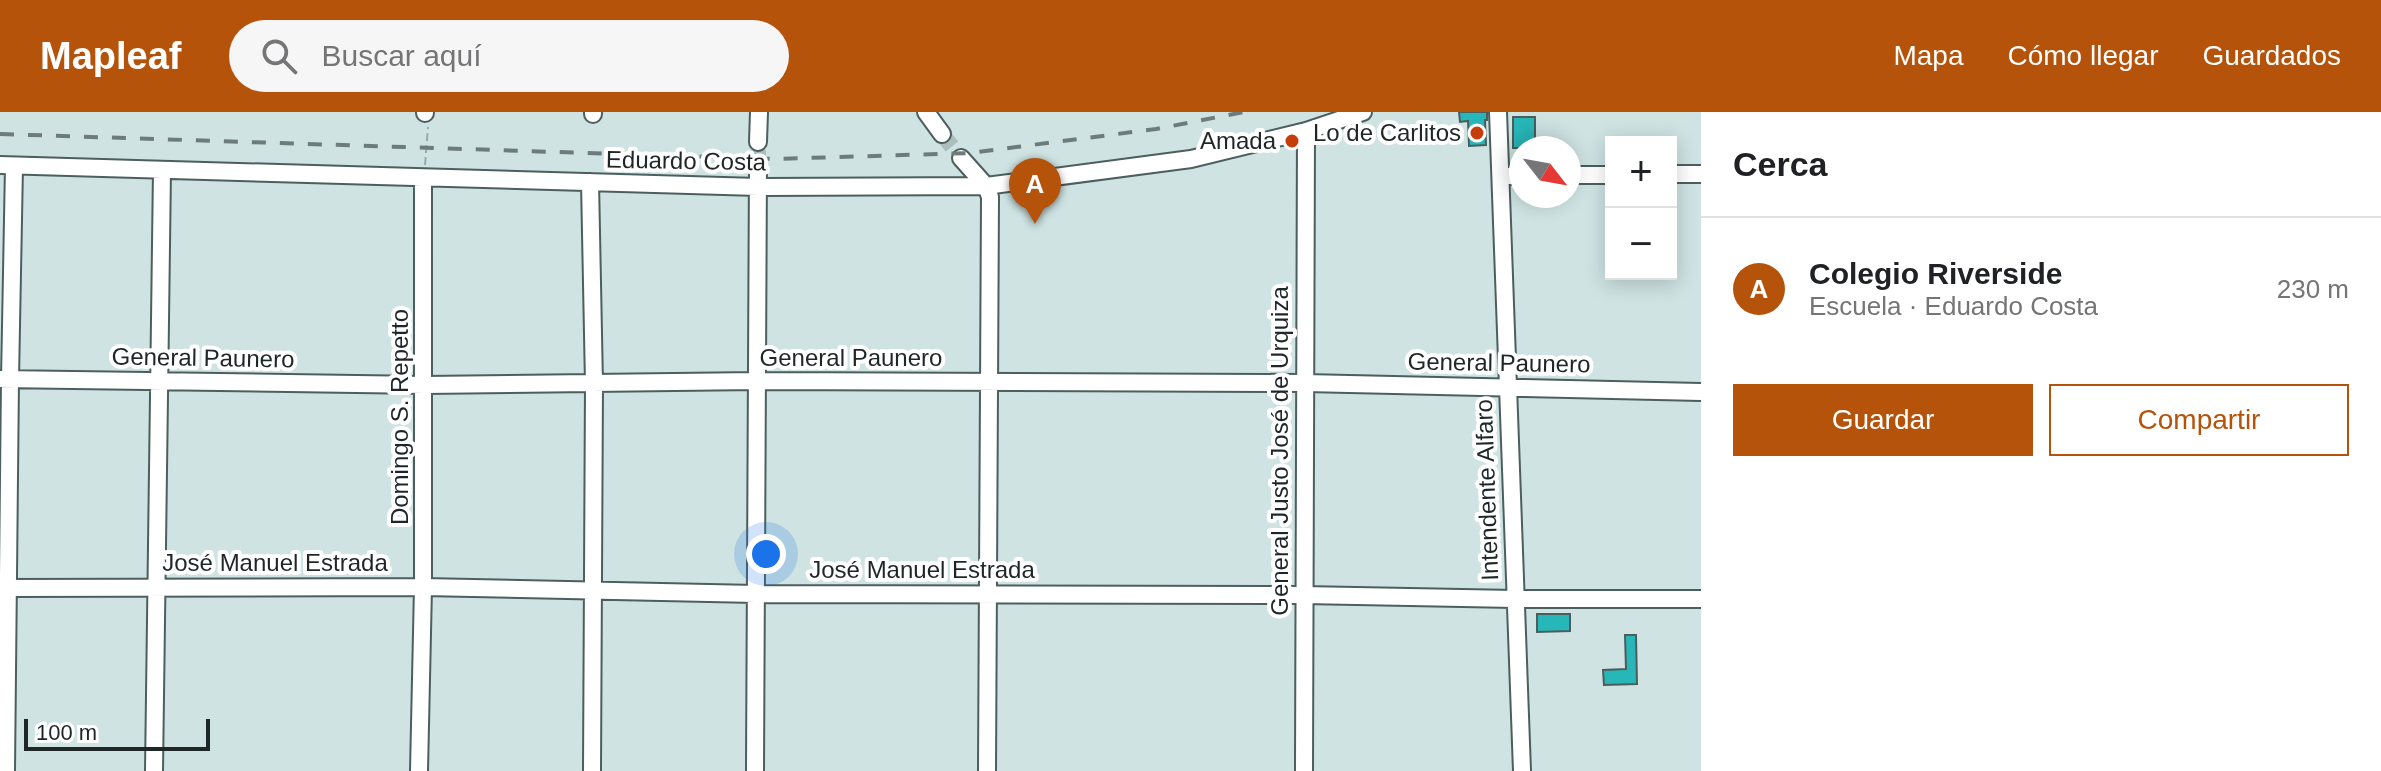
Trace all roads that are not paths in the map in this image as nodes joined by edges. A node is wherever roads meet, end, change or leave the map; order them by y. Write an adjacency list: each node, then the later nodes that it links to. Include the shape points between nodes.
1 (759, 112): 8 (street)
2 (946, 112): 5 (street)
3 (1363, 112): 6 (street, Eduardo Costa)
4 (1498, 112): 17 (street, Intendente Alfaro)
5 (927, 113): 7 (street)
6 (1306, 131): 21 (street, Eduardo Costa, via 1191,159); 27 (street, General Justo José de Urquiza)
7 (942, 134)
8 (758, 142)
9 (961, 158): 21 (street)
10 (7, 166): 12 (street, Eduardo Costa); 23 (street)
11 (758, 166): 22 (street)
12 (162, 170): 19 (street, Eduardo Costa); 25 (street)
13 (1677, 174): 14 (street)
14 (1701, 174)
15 (1581, 175): 16 (street)
16 (1605, 175)
17 (1501, 176): 18 (street); 30 (street, Intendente Alfaro)
18 (1509, 176)
19 (423, 178): 20 (street, Eduardo Costa); 29 (street, Domingo S. Repetto)
20 (590, 182): 22 (street, Eduardo Costa); 28 (street)
21 (986, 186): 22 (street, Eduardo Costa); 26 (street)
22 (758, 187): 24 (street)
23 (5, 379): 25 (street, General Paunero); 33 (street)
24 (757, 381): 26 (street, General Paunero); 28 (street, General Paunero); 36 (street)
25 (159, 382): 29 (street, General Paunero); 34 (street)
26 (989, 383): 27 (street, General Paunero); 37 (street)
27 (1305, 383): 30 (street, General Paunero); 38 (street, General Justo José de Urquiza)
28 (594, 384): 29 (street, General Paunero); 35 (street)
29 (425, 385): 32 (street, Domingo S. Repetto)
30 (1509, 387): 31 (street, General Paunero); 39 (street, Intendente Alfaro)
31 (1701, 392)
32 (423, 587): 34 (street, José Manuel Estrada); 35 (street, José Manuel Estrada); 44 (street, Domingo S. Repetto)
33 (4, 588): 34 (street, José Manuel Estrada); 42 (street)
34 (157, 588): 43 (street)
35 (594, 591): 36 (street, José Manuel Estrada); 45 (street)
36 (756, 594): 37 (street, José Manuel Estrada); 46 (street)
37 (988, 594): 38 (street, José Manuel Estrada); 47 (street)
38 (1303, 595): 39 (street, José Manuel Estrada); 48 (street, General Justo José de Urquiza)
39 (1515, 599): 40 (street, José Manuel Estrada); 49 (street, Intendente Alfaro)
40 (1701, 599)
41 (0, 771): 42 (street)
42 (8, 771)
43 (154, 771)
44 (419, 771)
45 (592, 771)
46 (755, 771)
47 (987, 771)
48 (1304, 771)
49 (1522, 771)

